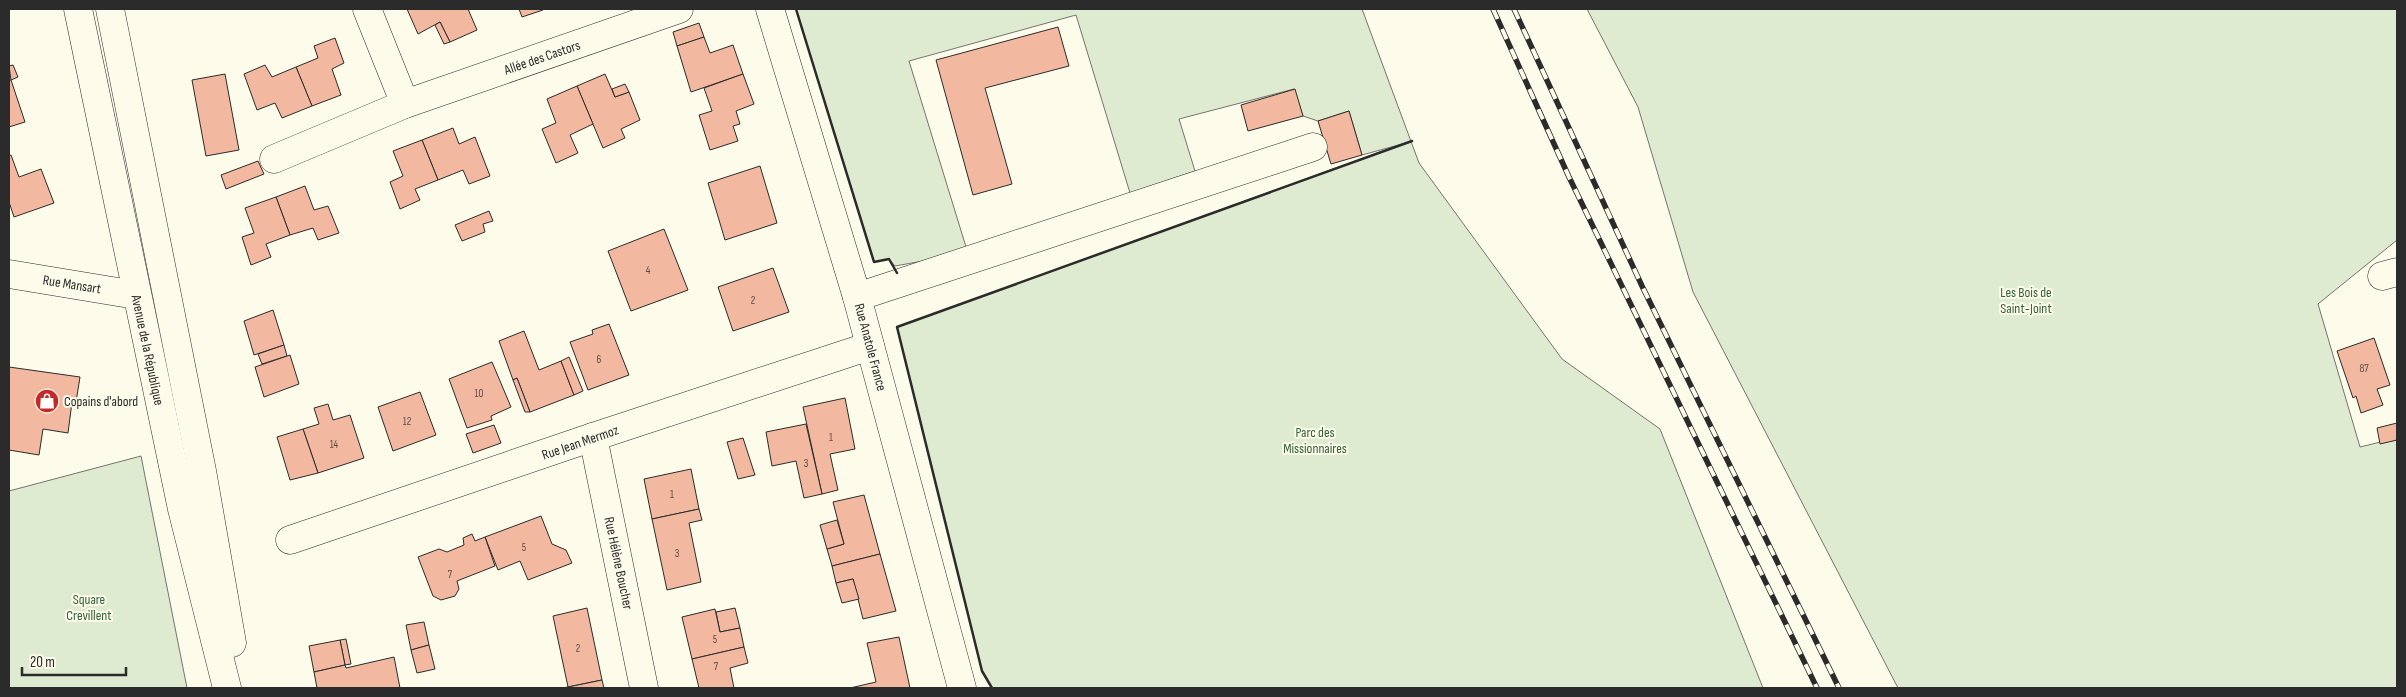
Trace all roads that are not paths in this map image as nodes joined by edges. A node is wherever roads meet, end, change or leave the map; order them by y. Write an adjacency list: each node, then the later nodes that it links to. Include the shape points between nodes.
1 (78, 9): 10 (street, Avenue de la République)
2 (110, 9): 16 (street, Avenue de la République, via 202,471)
3 (367, 9): 6 (street)
4 (679, 9): 6 (street, Allée des Castors)
5 (770, 9): 11 (street, Rue Anatole France)
6 (405, 104): 8 (street, Allée des Castors)
7 (1313, 147): 11 (street)
8 (274, 159)
9 (9, 275): 10 (street, Rue Mansart)
10 (136, 295): 15 (street, Avenue de la République, via 182,508)
11 (857, 296): 12 (street, Rue Anatole France)
12 (870, 346): 13 (street, Rue Jean Mermoz); 18 (street, Rue Anatole France)
13 (593, 437): 14 (street, Rue Jean Mermoz); 17 (street, Rue Hélène Boucher)
14 (290, 540)
15 (227, 688)
16 (240, 688)
17 (644, 688)
18 (962, 688)

